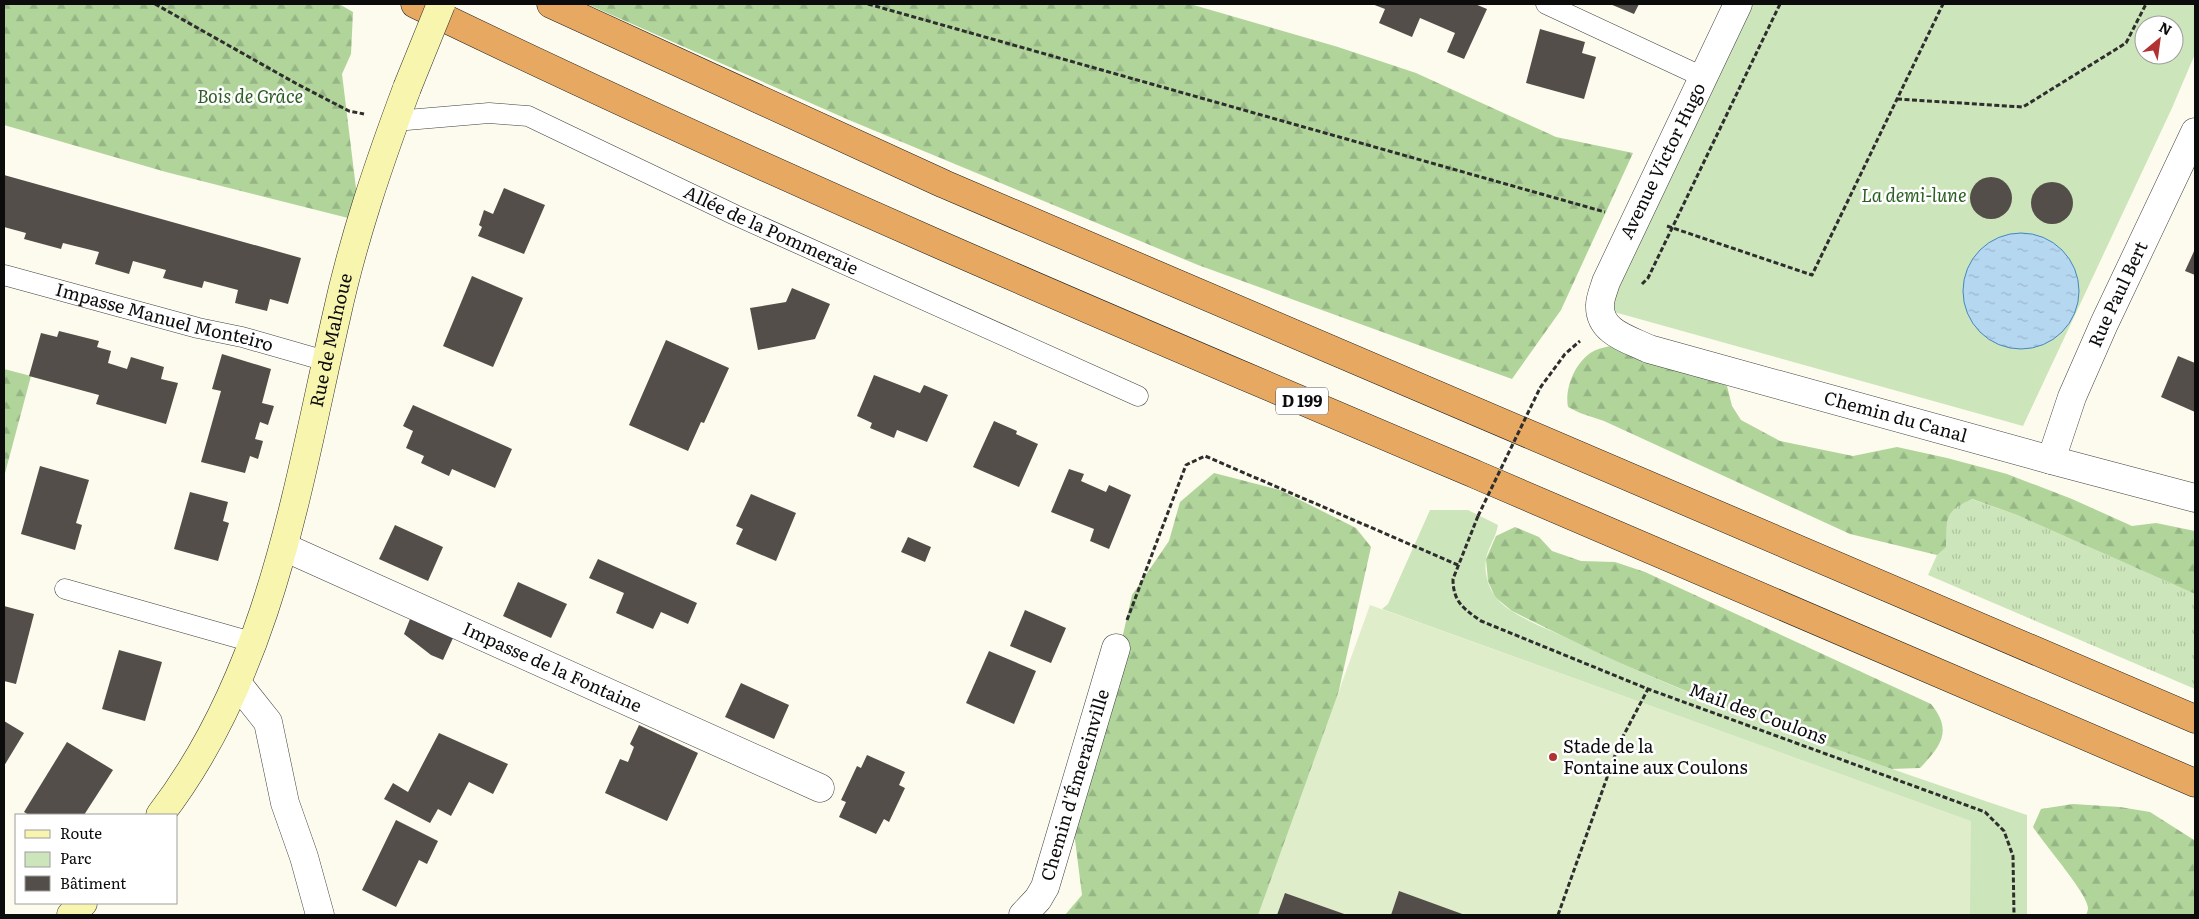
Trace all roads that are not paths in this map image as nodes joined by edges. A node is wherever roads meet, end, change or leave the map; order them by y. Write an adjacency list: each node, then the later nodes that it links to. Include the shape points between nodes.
1 (415, 4): 21 (highway, D 199, via 856,208)
2 (441, 4): 7 (main road, Rue de Malnoue, bridge)
3 (551, 4): 20 (highway, via 944,184)
4 (1546, 4): 6 (lane)
5 (1738, 4): 6 (street, Avenue Victor Hugo)
6 (1703, 77): 10 (street, Avenue Victor Hugo, via 1606,282 1599,304)
7 (395, 121): 11 (main road, Rue de Malnoue, via 358,228); 12 (lane, Allée de la Pommeraie, via 489,113 528,116 744,220)
8 (2195, 132): 13 (street, Rue Paul Bert, via 2104,324 2072,397)
9 (4, 275): 11 (lane, Impasse Manuel Monteiro)
10 (1602, 322): 13 (street, Chemin du Canal, via 1614,332 1649,349)
11 (326, 361): 15 (main road, Rue de Malnoue)
12 (1138, 396)
13 (2051, 460): 14 (street, Chemin du Canal)
14 (2195, 498)
15 (284, 547): 17 (main road, Rue de Malnoue); 22 (street, Impasse de la Fontaine)
16 (66, 589): 17 (lane)
17 (252, 642): 19 (main road, Rue de Malnoue)
18 (1116, 648): 27 (street, Chemin d'Émerainville, via 1045,887)
19 (237, 682): 23 (main road, Rue de Malnoue, via 188,776); 26 (street, via 268,722 284,803 304,857)
20 (2195, 719)
21 (2195, 783)
22 (820, 788)
23 (161, 814)
24 (83, 904): 25 (main road)
25 (71, 915)
26 (320, 915)
27 (1024, 915)

